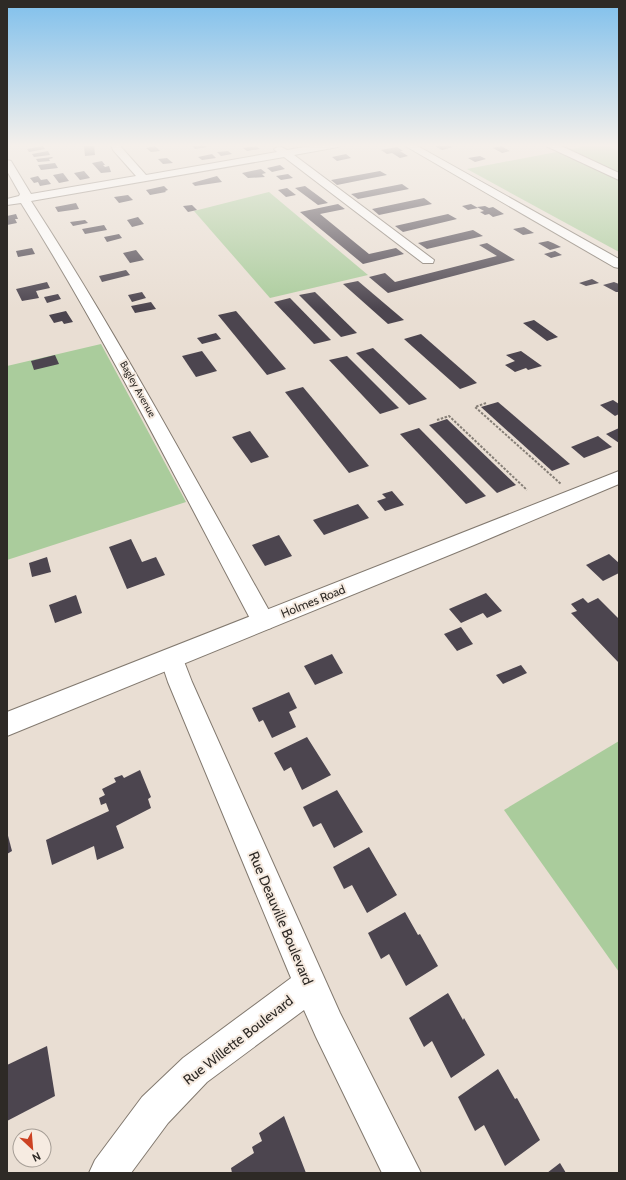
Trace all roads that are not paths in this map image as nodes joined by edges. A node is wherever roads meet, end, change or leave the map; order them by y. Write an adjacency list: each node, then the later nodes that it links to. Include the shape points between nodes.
1 (24, 199): 4 (street); 8 (street, Bagley Avenue, via 110,338)
2 (348, 199): 5 (street)
3 (504, 199): 6 (street)
4 (7, 202)
5 (428, 260)
6 (619, 264)
7 (619, 477): 8 (street, Holmes Road)
8 (262, 621): 9 (street, Holmes Road)
9 (172, 658): 10 (street, Holmes Road); 11 (street, Rue Deauville Boulevard)
10 (7, 724)
11 (310, 985): 12 (street, Rue Willette Boulevard, via 195,1070 155,1110); 13 (street, Rue Deauville Boulevard)
12 (108, 1173)
13 (402, 1173)

